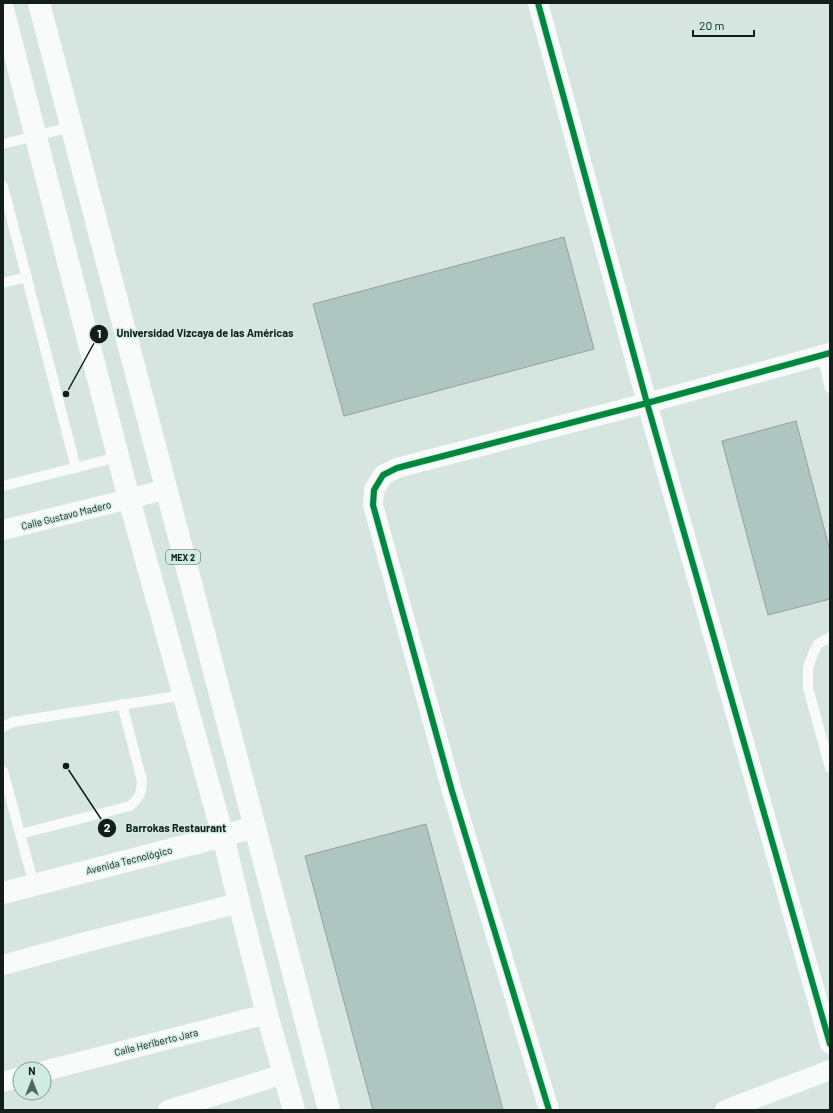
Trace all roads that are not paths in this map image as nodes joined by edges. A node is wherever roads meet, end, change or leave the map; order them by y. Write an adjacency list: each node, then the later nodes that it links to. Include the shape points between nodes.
1 (38, 3): 4 (main road, MEX 2)
2 (538, 3): 12 (street)
3 (3, 9): 5 (main road)
4 (71, 127): 5 (lane); 16 (main road, MEX 2)
5 (36, 136): 6 (lane); 13 (main road)
6 (3, 144)
7 (3, 186): 8 (lane)
8 (27, 277): 9 (lane); 14 (lane)
9 (3, 283)
10 (826, 354): 11 (lane); 12 (street)
11 (830, 388)
12 (648, 403): 33 (street); 40 (street, via 397,468 383,475 374,490 374,505 452,792)
13 (118, 457): 14 (lane); 17 (main road)
14 (76, 468): 15 (lane)
15 (3, 486)
16 (166, 488): 17 (street, Calle Gustavo Madero); 25 (main road, MEX 2)
17 (129, 499): 18 (street, Calle Gustavo Madero); 20 (main road)
18 (3, 530)
19 (830, 637): 23 (lane, via 818,644 808,668 808,688)
20 (184, 695): 21 (lane); 27 (main road)
21 (122, 704): 22 (lane, via 14,722); 26 (lane, via 142,781 138,799 130,806)
22 (3, 727)
23 (830, 768)
24 (3, 771): 26 (lane)
25 (254, 827): 27 (main road, Avenida Tecnológico); 39 (main road, MEX 2)
26 (20, 834): 28 (lane)
27 (223, 836): 28 (main road, Avenida Tecnológico); 30 (main road)
28 (34, 884): 29 (main road, Avenida Tecnológico)
29 (3, 893)
30 (239, 904): 31 (street); 32 (main road)
31 (3, 965)
32 (268, 1014): 34 (street, Calle Heriberto Jara); 36 (main road)
33 (830, 1044)
34 (52, 1069)
35 (830, 1070): 41 (street)
36 (284, 1074): 37 (street); 38 (main road)
37 (168, 1110)
38 (294, 1110)
39 (329, 1110)
40 (549, 1110)
41 (725, 1110)

